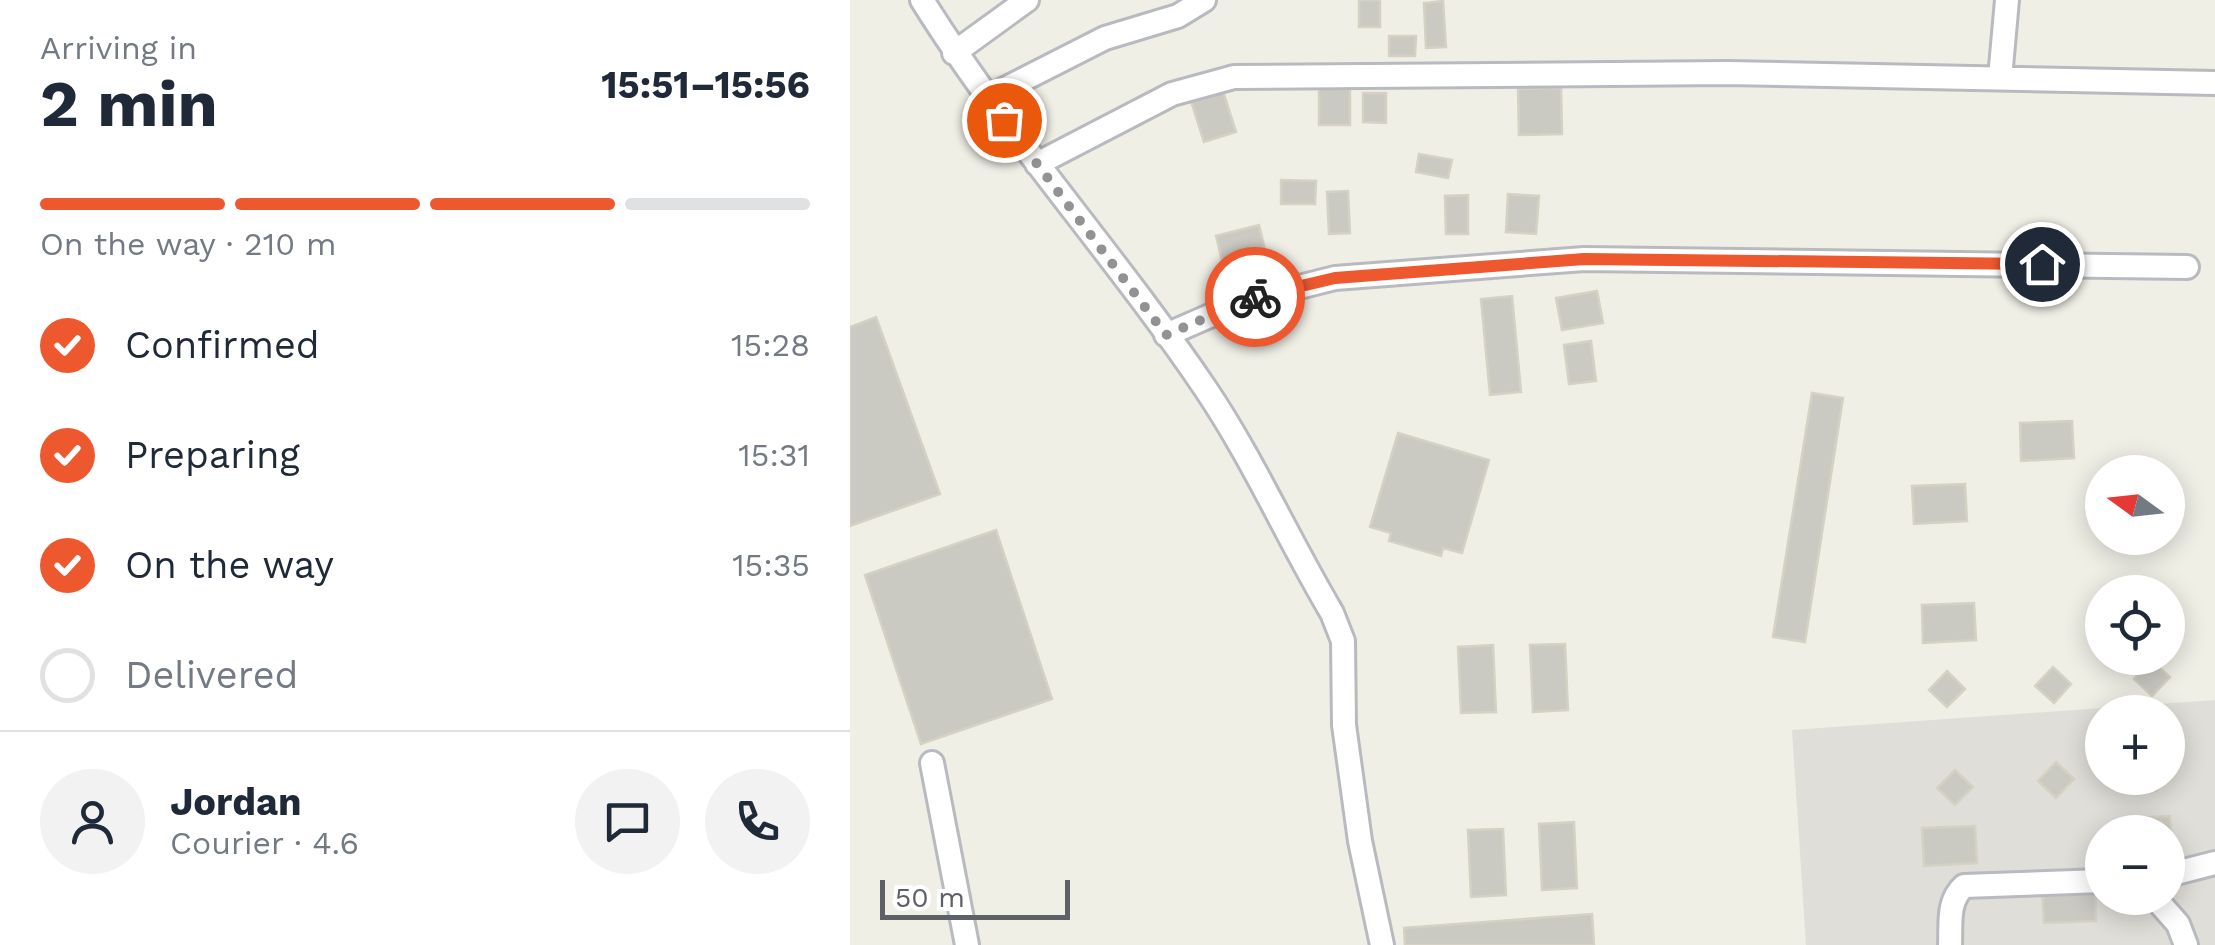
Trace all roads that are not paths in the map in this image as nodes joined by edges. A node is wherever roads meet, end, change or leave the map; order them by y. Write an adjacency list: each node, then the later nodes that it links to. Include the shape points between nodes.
1 (922, 0): 5 (street)
2 (1028, 0): 5 (street)
3 (1204, 0): 8 (street, via 1178,16 1105,38)
4 (2007, 0): 6 (street)
5 (954, 53): 8 (street)
6 (2000, 78): 7 (street); 9 (street, via 1234,76 1172,94)
7 (2215, 83)
8 (987, 98): 9 (street)
9 (1037, 164): 11 (street)
10 (2188, 267): 11 (street, via 1584,259 1335,278 1244,301)
11 (1166, 335): 18 (street, via 1238,439 1343,641 1344,725)
12 (932, 764): 17 (street)
13 (2215, 863): 14 (street)
14 (2185, 871)
15 (2085, 881): 19 (street, via 1964,886 1950,912)
16 (2170, 915): 20 (street)
17 (967, 945)
18 (1382, 945)
19 (1950, 945)
20 (2186, 945)

